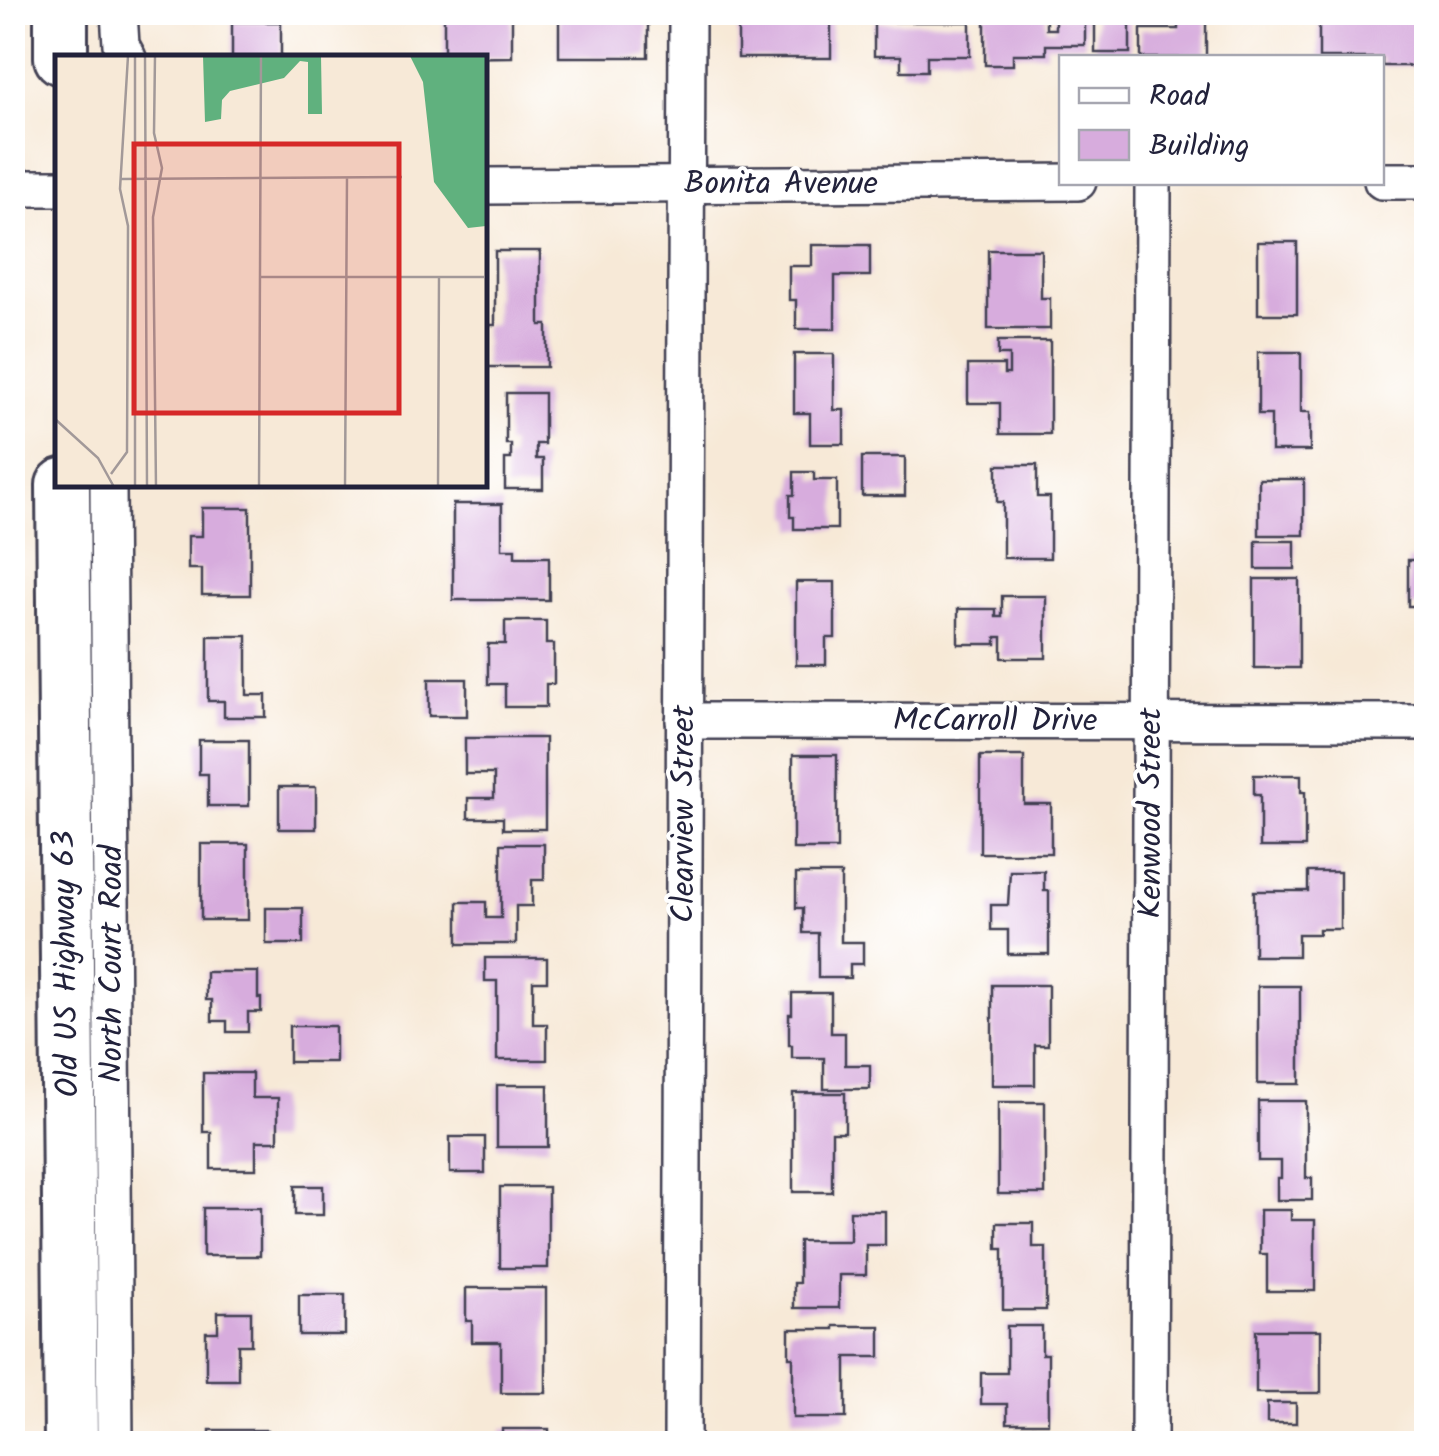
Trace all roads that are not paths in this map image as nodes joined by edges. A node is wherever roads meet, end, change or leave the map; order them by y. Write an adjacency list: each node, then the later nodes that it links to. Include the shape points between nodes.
1 (61, 12): 4 (highway)
2 (119, 12): 5 (street)
3 (687, 12): 9 (street, Clearview Street)
4 (61, 55)
5 (126, 55)
6 (1384, 181): 7 (street)
7 (1426, 181)
8 (1059, 182): 9 (street, Bonita Avenue)
9 (686, 185): 11 (street, Bonita Avenue); 16 (street, Clearview Street)
10 (1153, 185): 17 (street, Kenwood Street)
11 (488, 186)
12 (12, 188): 13 (street)
13 (55, 188)
14 (62, 488): 19 (highway, Old US Highway 63)
15 (108, 488): 20 (street, North Court Road)
16 (684, 720): 17 (street, McCarroll Drive); 21 (street, Clearview Street)
17 (1151, 722): 18 (street, McCarroll Drive); 22 (street, Kenwood Street)
18 (1426, 722)
19 (71, 1444)
20 (115, 1444)
21 (682, 1444)
22 (1149, 1444)

